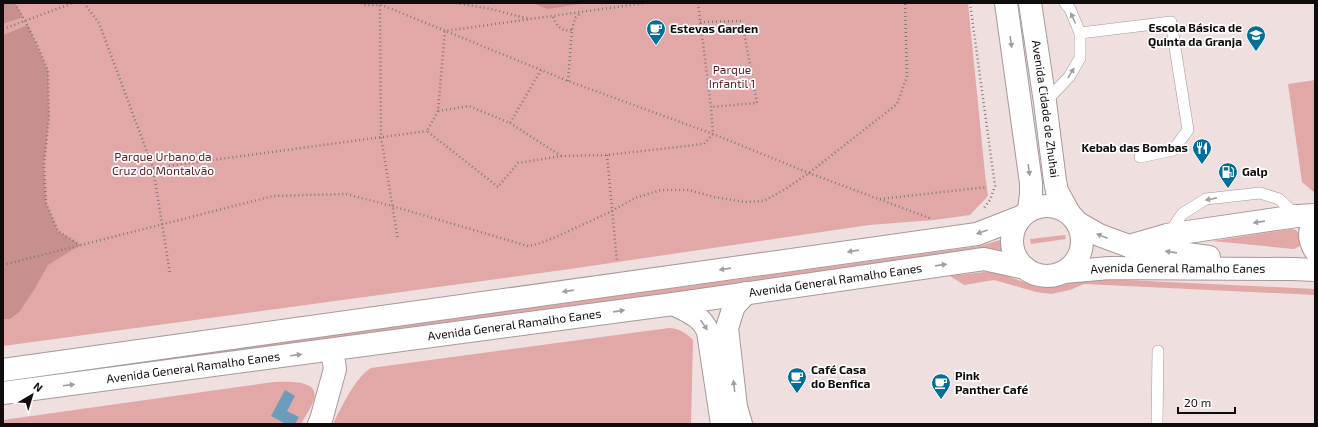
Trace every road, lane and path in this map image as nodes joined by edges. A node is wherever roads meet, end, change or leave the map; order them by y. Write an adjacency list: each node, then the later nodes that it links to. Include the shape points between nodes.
1 (15, 3): 17 (path)
2 (73, 3): 17 (path)
3 (84, 3): 35 (path, via 99,24)
4 (361, 3): 13 (path)
5 (456, 3): 16 (path)
6 (645, 3): 14 (path)
7 (698, 3): 18 (path)
8 (905, 3): 36 (path, via 907,77 897,104)
9 (970, 3): 40 (path, via 995,186 990,200)
10 (1006, 3): 42 (main road, Avenida Cidade de Zhuhai, one-way to 42, via 1031,183 1031,194)
11 (1030, 3): 25 (main road, Avenida Cidade de Zhuhai)
12 (1064, 3): 22 (lane, one-way to 12, via 1070,9)
13 (378, 4): 21 (path); 31 (path)
14 (581, 13): 15 (path); 20 (path, via 575,18)
15 (553, 17): 16 (path); 20 (path, via 562,30)
16 (532, 20): 21 (path)
17 (25, 21): 19 (path); 49 (path, via 48,71 49,117 44,165 46,203 58,231)
18 (700, 22): 26 (path); 26 (path, via 742,21 757,103)
19 (3, 29)
20 (572, 30): 24 (path)
21 (444, 31): 23 (path); 27 (path)
22 (1080, 33): 25 (lane, one-way to 22, via 1069,77 1080,58); 34 (lane, via 1171,22 1188,130 1173,150)
23 (541, 70): 24 (path); 28 (path)
24 (568, 81): 30 (path)
25 (1045, 102): 43 (main road, Avenida Cidade de Zhuhai, via 1057,191)
26 (711, 107): 30 (path)
27 (438, 111): 28 (path, via 469,106); 29 (path)
28 (510, 123): 33 (path)
29 (427, 131): 31 (path); 33 (path, via 498,188 518,163)
30 (713, 134): 32 (path, via 704,144); 36 (path)
31 (381, 137): 35 (path); 39 (path)
32 (607, 155): 33 (path); 41 (path)
33 (561, 156)
34 (1140, 157)
35 (152, 168): 45 (path)
36 (809, 173): 38 (path); 41 (path, via 764,201 745,202 689,190 661,190 635,198)
37 (987, 187): 38 (path)
38 (880, 199): 44 (path, via 934,220)
39 (392, 206): 41 (path, via 528,246 558,236); 45 (path, via 346,194 274,196); 48 (path)
40 (983, 209)
41 (612, 211): 51 (path)
42 (1024, 214): 43 (main road, via 1036,206 1049,205 1056,206); 53 (main road, via 1012,231 1011,245 1016,258); 62 (main road, Avenida General Ramalho Eanes, one-way to 62, via 971,235)
43 (1073, 218): 50 (main road, Avenida General Ramalho Eanes, one-way to 43, via 1099,235); 56 (main road, via 1082,236 1081,250 1075,263)
44 (927, 221)
45 (161, 225): 49 (path); 57 (path)
46 (1310, 229): 47 (main road, one-way to 47); 47 (lane, one-way to 47, via 1279,199 1260,192 1206,199 1182,214)
47 (1167, 235): 50 (main road)
48 (398, 240)
49 (80, 246): 52 (path)
50 (1129, 246): 54 (main road, Avenida General Ramalho Eanes, one-way to 50)
51 (617, 262)
52 (3, 265)
53 (1025, 268): 56 (main road, via 1044,276); 58 (main road, Avenida General Ramalho Eanes, one-way to 53, via 984,259)
54 (1293, 268): 55 (main road, Avenida General Ramalho Eanes); 56 (main road, Avenida General Ramalho Eanes, via 1109,268)
55 (1315, 270)
56 (1064, 272)
57 (170, 274)
58 (746, 293): 59 (main road, Avenida General Ramalho Eanes); 66 (main road, one-way to 58, via 736,407 727,328 734,306)
59 (673, 304): 60 (main road, Avenida General Ramalho Eanes, one-way to 59); 65 (main road, one-way to 65, via 694,314 706,326)
60 (332, 350): 63 (main road, Avenida General Ramalho Eanes, one-way to 60); 64 (main road, via 335,369)
61 (1158, 351): 67 (lane)
62 (3, 370)
63 (3, 393)
64 (319, 424)
65 (722, 424)
66 (741, 424)
67 (1157, 424)

